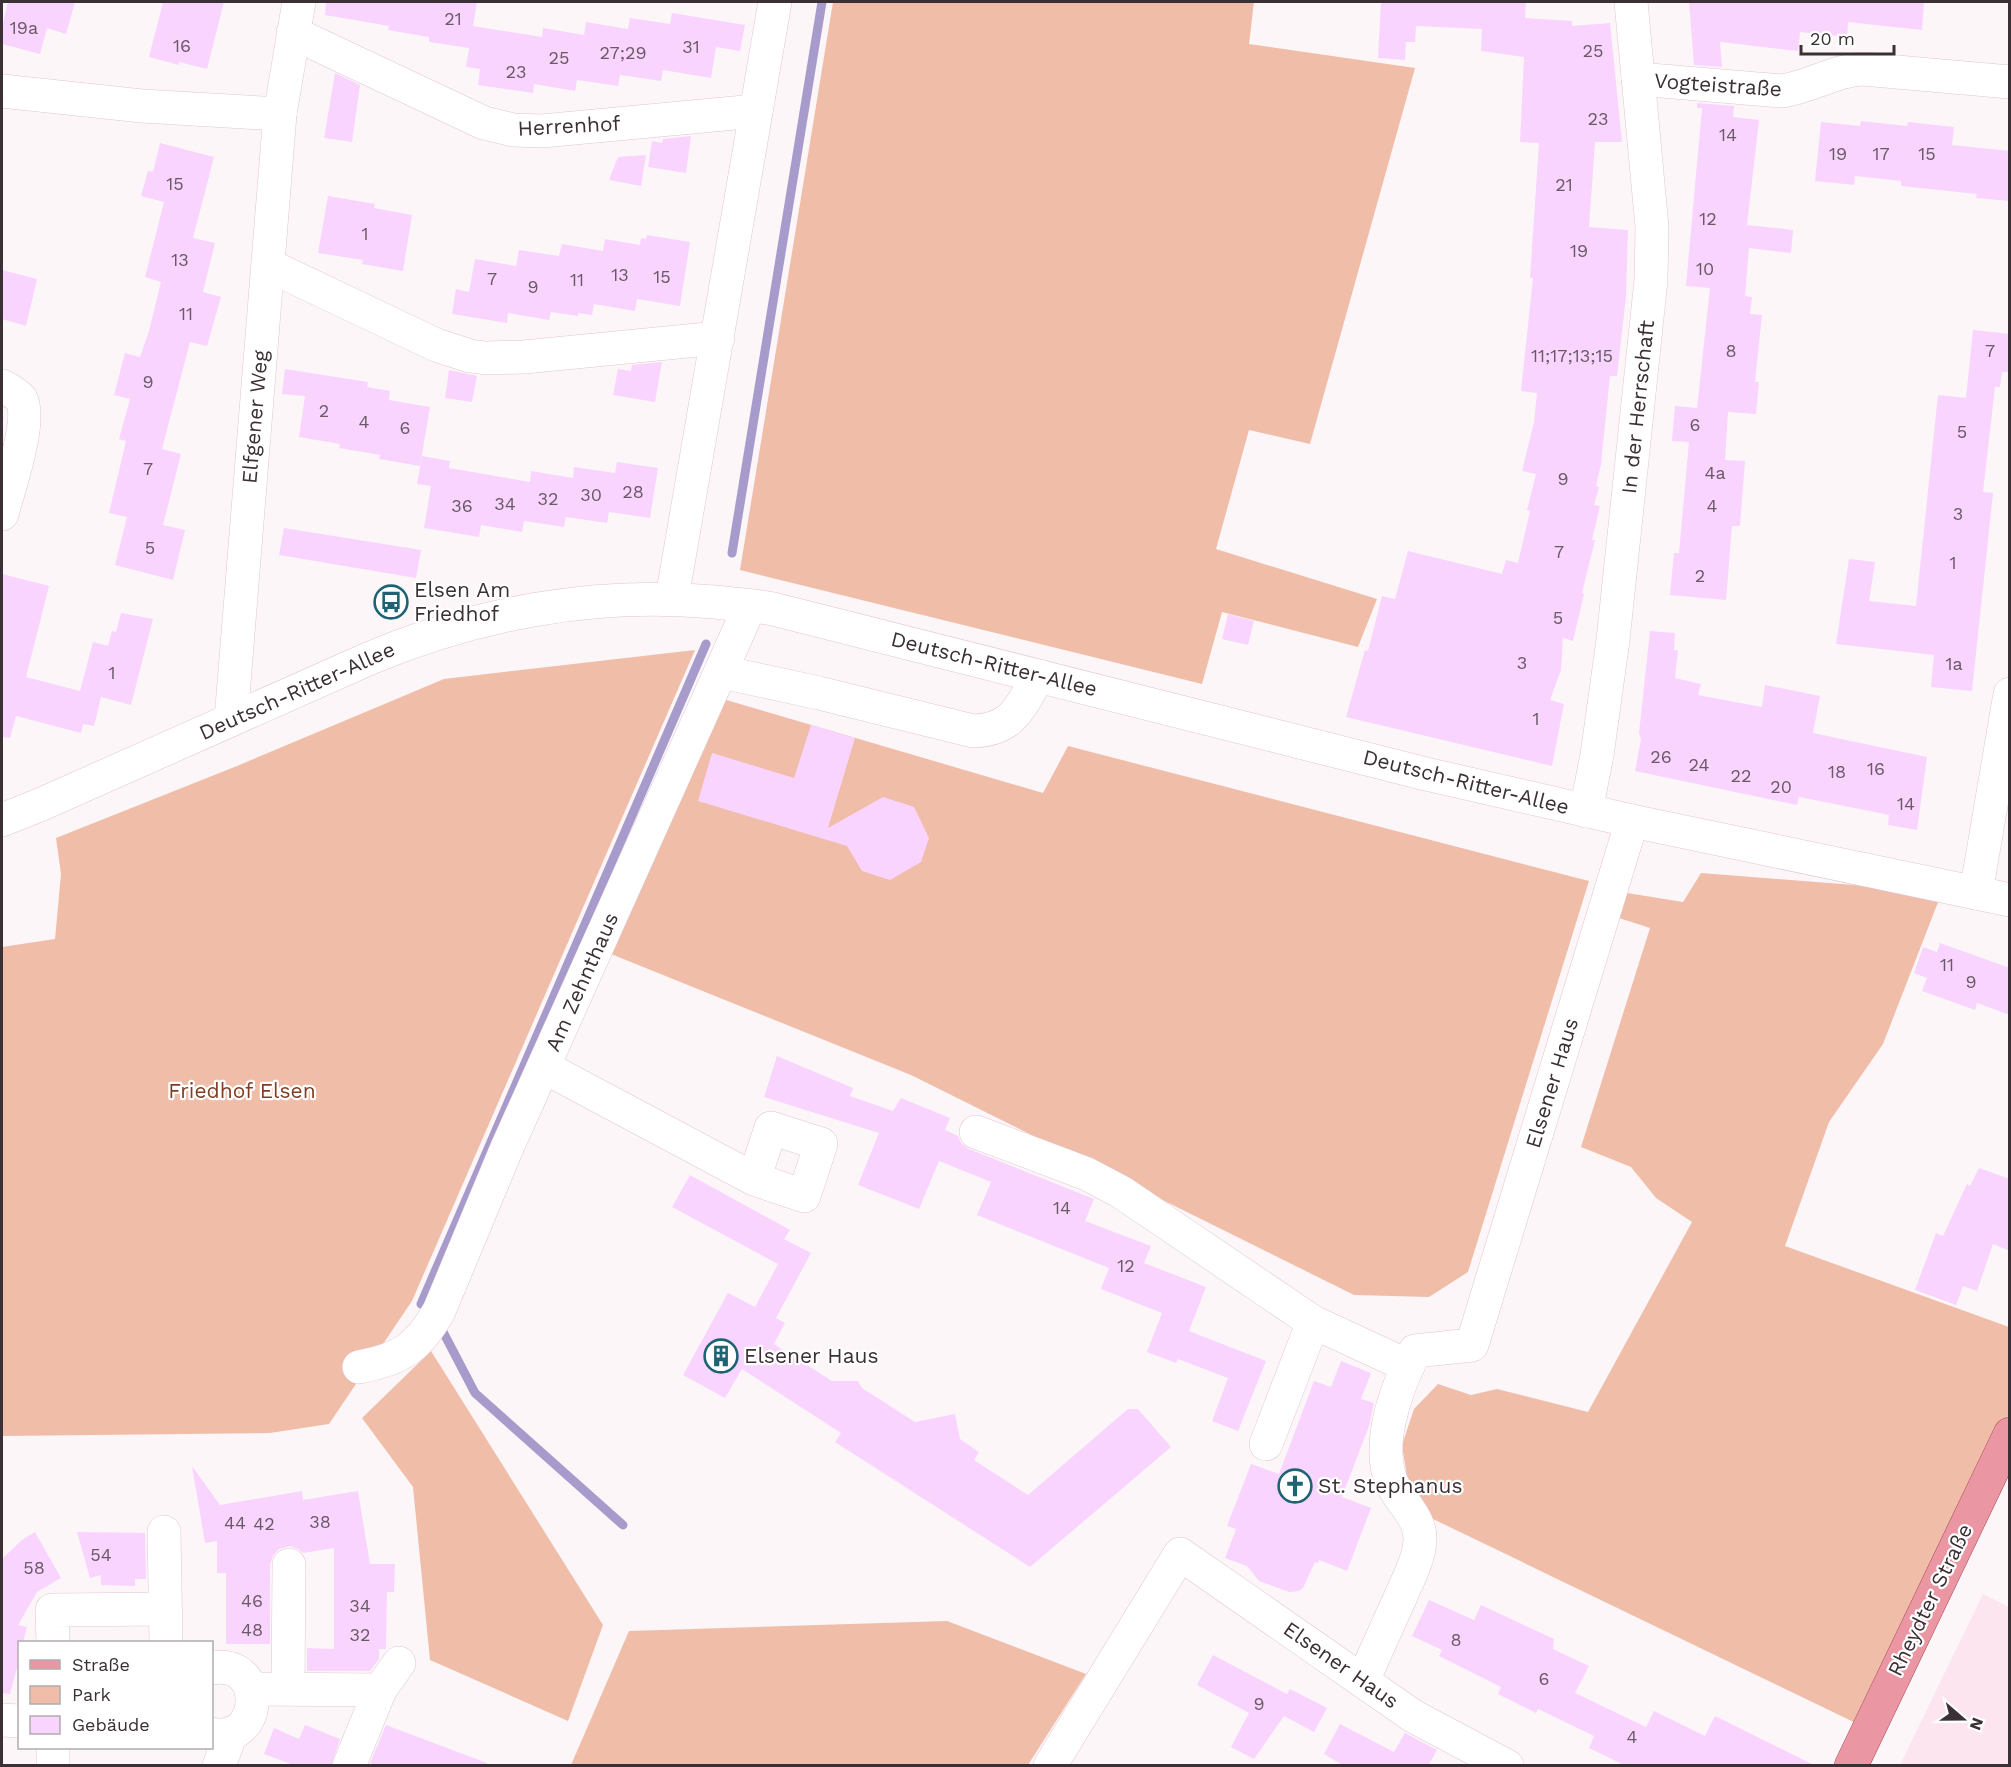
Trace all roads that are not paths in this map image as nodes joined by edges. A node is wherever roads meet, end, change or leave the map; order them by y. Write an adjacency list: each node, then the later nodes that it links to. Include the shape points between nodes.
1 (775, 2): 7 (street)
2 (1631, 2): 4 (street, In der Herrschaft)
3 (296, 17): 7 (street, Herrenhof, via 484,123 513,130 542,131); 8 (street, Elfgener Weg)
4 (1638, 79): 5 (street, Vogteistraße, via 1780,91 1863,69); 19 (street, In der Herrschaft, via 1652,227 1651,280 1610,660)
5 (2010, 82)
6 (2, 91): 8 (street, via 142,106)
7 (756, 111): 10 (street)
8 (280, 114): 9 (street, Elfgener Weg)
9 (268, 265): 10 (street, via 436,345 478,357 524,357); 18 (street, Elfgener Weg)
10 (718, 338): 13 (street)
11 (2, 386): 12 (street, via 21,399 25,416)
12 (2, 514)
13 (672, 598): 14 (street, Deutsch-Ritter-Allee); 18 (street, Deutsch-Ritter-Allee, via 565,604 447,630 394,648)
14 (750, 606): 15 (street, Am Zehnthaus); 16 (street, Deutsch-Ritter-Allee)
15 (722, 672): 16 (street, via 973,731 998,728 1010,719); 24 (street, Am Zehnthaus)
16 (1039, 675): 19 (street, Deutsch-Ritter-Allee)
17 (2010, 694): 22 (street)
18 (231, 720): 20 (street, Deutsch-Ritter-Allee)
19 (1586, 811): 21 (street, Deutsch-Ritter-Allee)
20 (2, 820)
21 (1632, 821): 22 (street, Deutsch-Ritter-Allee); 28 (street, Elsener Haus, via 1472,1345 1415,1351)
22 (1976, 893): 23 (street, Deutsch-Ritter-Allee)
23 (2010, 900)
24 (544, 1067): 26 (street); 29 (street, Am Zehnthaus, via 439,1311 424,1335 405,1352)
25 (976, 1131): 27 (street, via 1111,1186)
26 (754, 1179)
27 (1313, 1322): 28 (street); 31 (street)
28 (1408, 1366): 39 (street, via 1391,1416 1388,1464 1395,1490 1417,1522 1420,1538 1413,1568)
29 (359, 1367)
30 (2010, 1434): 52 (main road, Rheydter Straße)
31 (1266, 1444)
32 (164, 1532): 34 (street)
33 (289, 1565): 40 (street)
34 (165, 1609): 35 (street, via 52,1610); 36 (street)
35 (52, 1641)
36 (166, 1641)
37 (399, 1663): 42 (street)
38 (213, 1668): 41 (street, via 233,1670)
39 (1363, 1680): 50 (street, Elsener Haus, via 1180,1554); 51 (street, Elsener Haus, via 1427,1725)
40 (288, 1688): 41 (street); 42 (street)
41 (252, 1689): 45 (street, via 250,1715 242,1726)
42 (380, 1690): 49 (street)
43 (2, 1720): 44 (street)
44 (18, 1721)
45 (221, 1734): 48 (street)
46 (53, 1749): 47 (street)
47 (53, 1766)
48 (219, 1766)
49 (349, 1766)
50 (1050, 1766)
51 (1507, 1766)
52 (1851, 1766)

